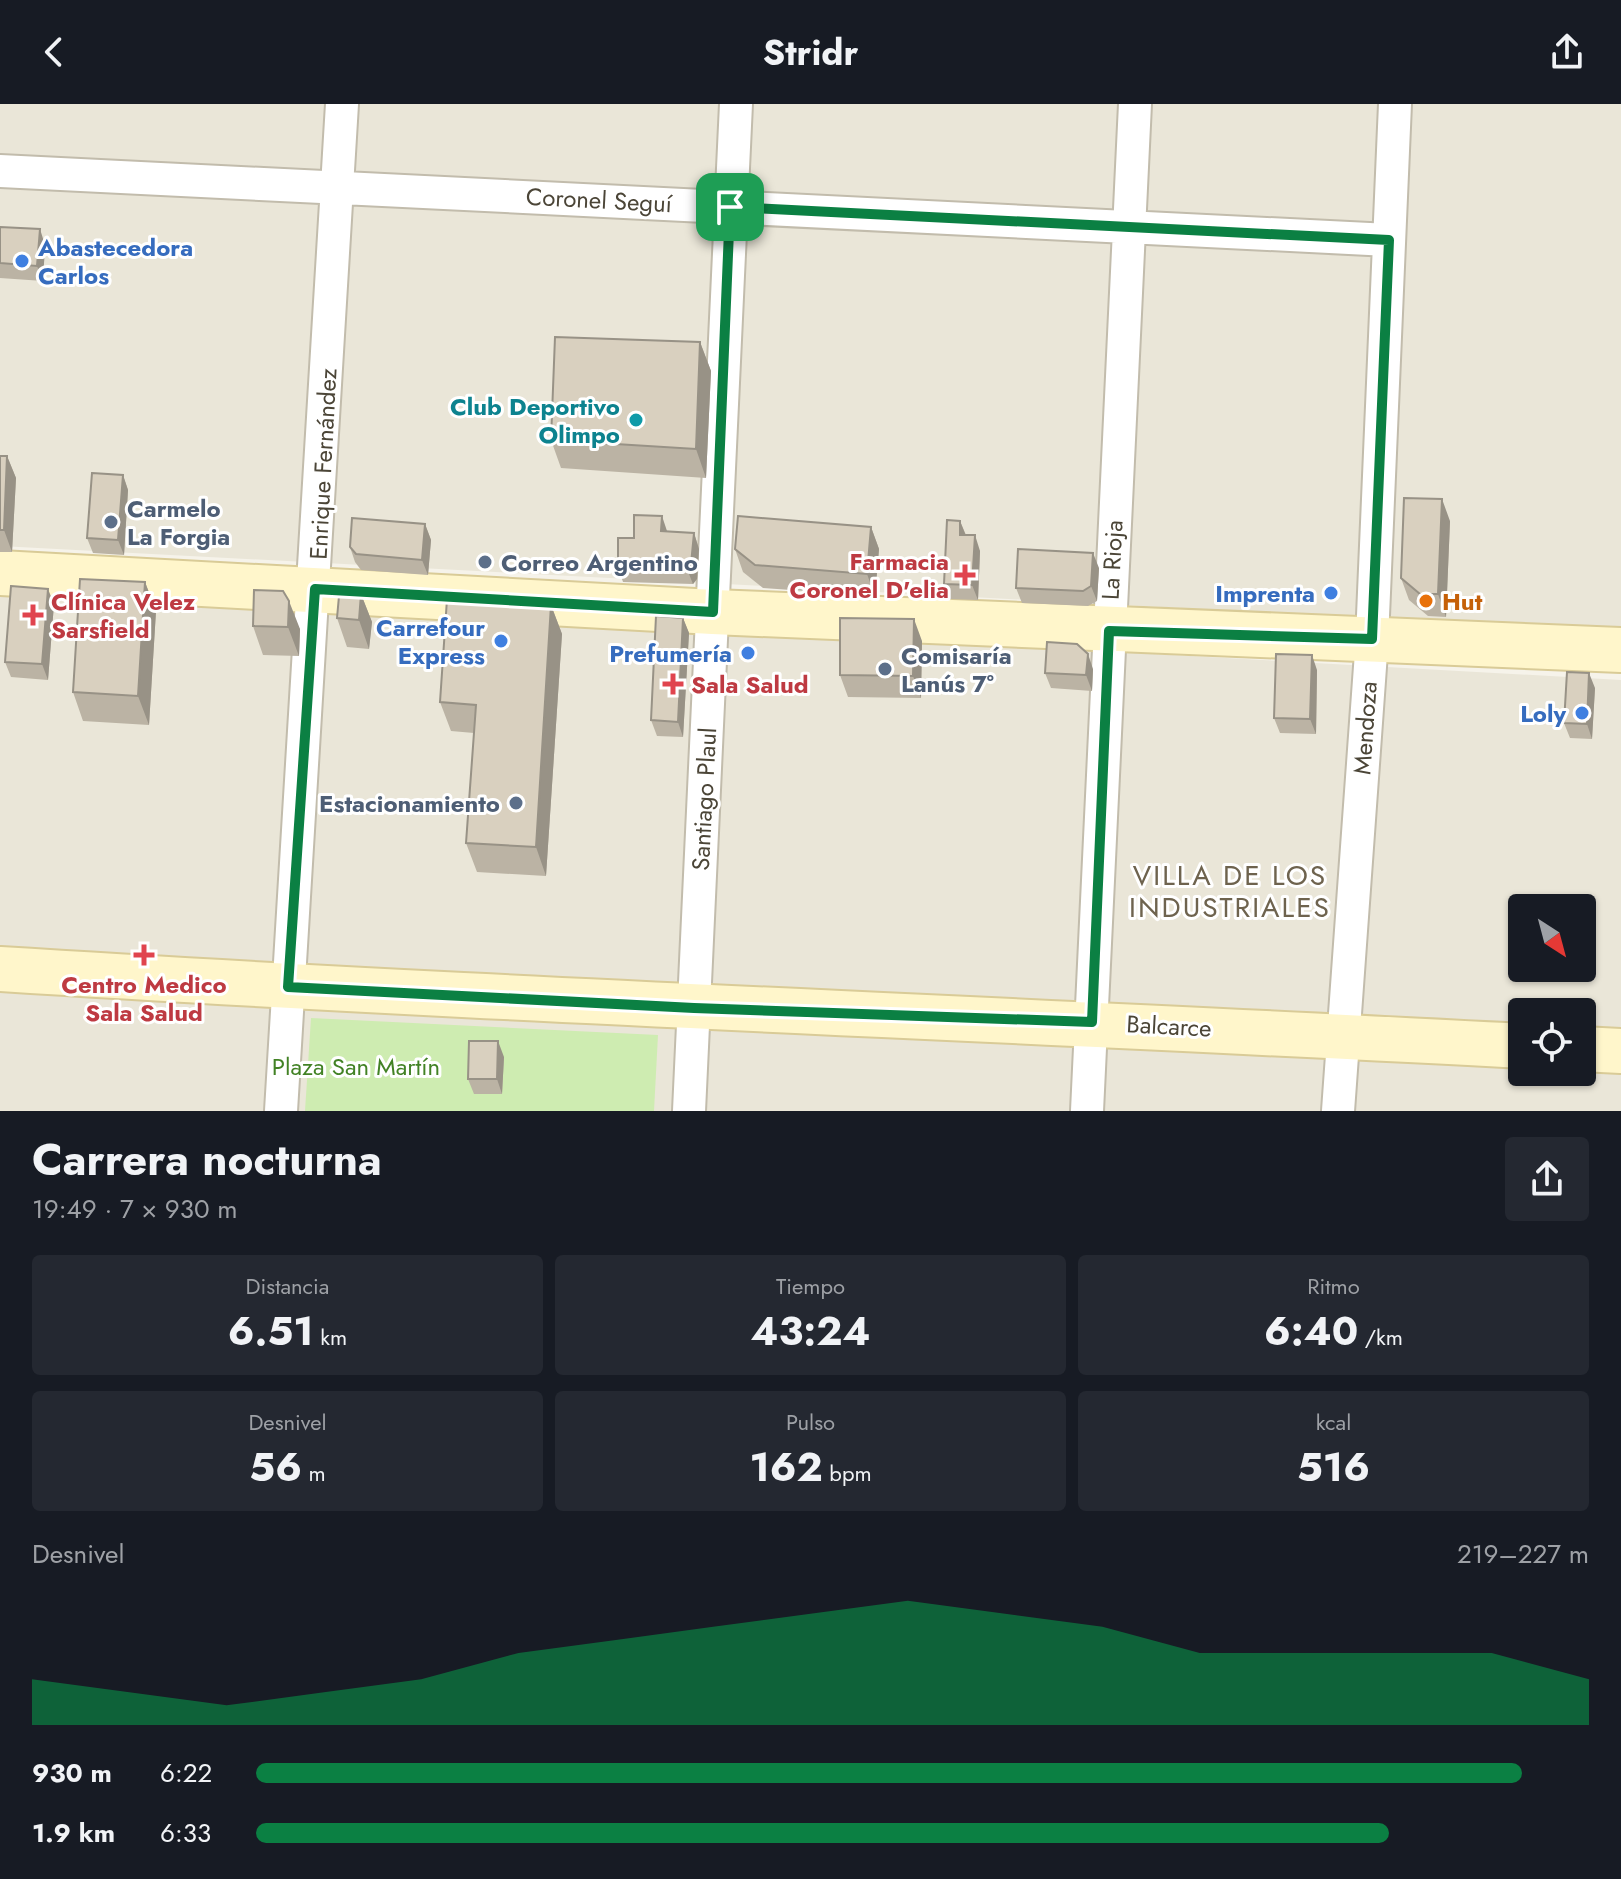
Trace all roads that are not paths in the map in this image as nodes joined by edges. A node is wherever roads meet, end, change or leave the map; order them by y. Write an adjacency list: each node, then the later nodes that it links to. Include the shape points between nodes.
1 (342, 104): 6 (street, Enrique Fernández)
2 (736, 104): 7 (street, Santiago Plaul)
3 (1135, 104): 8 (street, La Rioja)
4 (1395, 104): 9 (street, Mendoza)
5 (0, 171): 6 (street, Coronel Seguí)
6 (339, 188): 7 (street, Coronel Seguí); 11 (street, Enrique Fernández)
7 (730, 207): 8 (street, Coronel Seguí); 12 (street, Santiago Plaul)
8 (1128, 225): 9 (street, Coronel Seguí); 13 (street, La Rioja)
9 (1389, 240): 14 (street, Mendoza)
10 (0, 573): 11 (street)
11 (315, 589): 12 (street); 17 (street, Enrique Fernández)
12 (713, 612): 13 (street); 18 (street, Santiago Plaul)
13 (1109, 631): 14 (street); 19 (street, La Rioja)
14 (1372, 639): 15 (street); 20 (street, Mendoza)
15 (1621, 650)
16 (0, 969): 17 (street, Balcarce)
17 (288, 987): 18 (street, Balcarce); 24 (street, Enrique Fernández)
18 (694, 1008): 19 (street, Balcarce); 25 (street, Santiago Plaul)
19 (1092, 1022): 20 (street, Balcarce); 26 (street, La Rioja)
20 (1341, 1036): 21 (street, Balcarce); 27 (street, Mendoza)
21 (1508, 1045)
22 (1596, 1050): 23 (street)
23 (1621, 1051)
24 (281, 1111)
25 (689, 1111)
26 (1087, 1111)
27 (1338, 1111)

